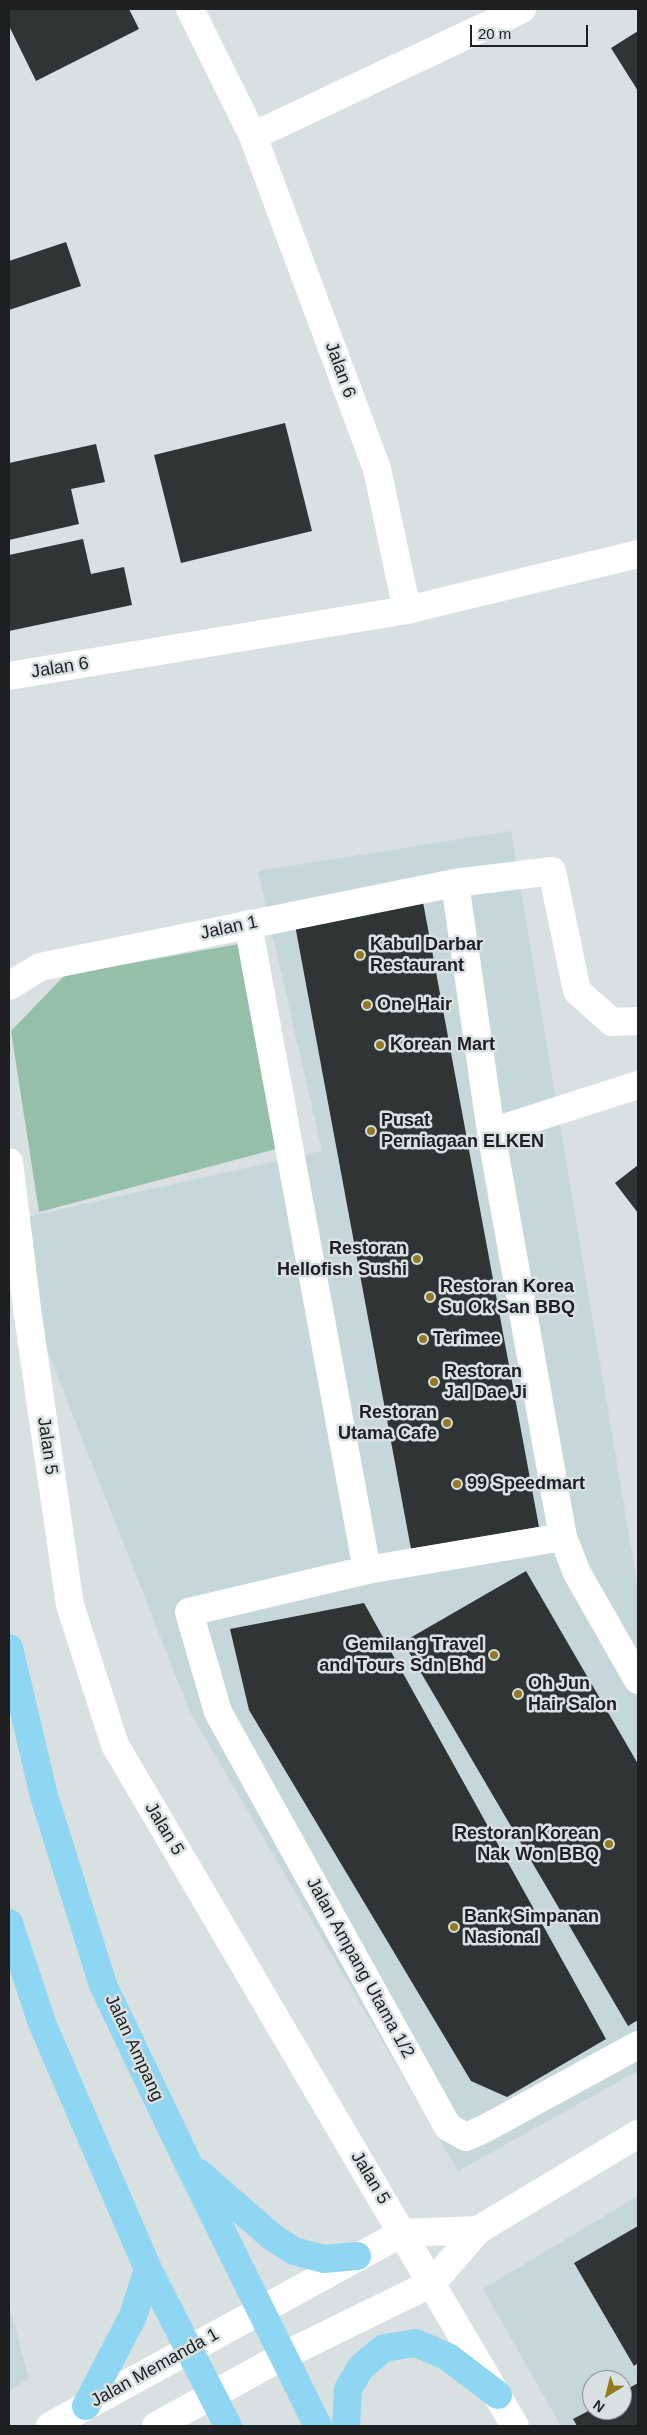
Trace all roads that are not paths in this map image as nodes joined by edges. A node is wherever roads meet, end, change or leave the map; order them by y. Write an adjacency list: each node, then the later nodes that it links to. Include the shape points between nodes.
1 (190, 9): 3 (street, Jalan 6)
2 (522, 9): 3 (street)
3 (253, 136): 5 (street, Jalan 6, via 377,469)
4 (638, 554): 5 (street, Jalan 6)
5 (407, 610): 6 (street, Jalan 6)
6 (9, 676)
7 (455, 883): 8 (street, Jalan 1); 10 (street, Jalan 1, via 552,871 577,991 612,1022); 12 (street)
8 (248, 924): 9 (street, Jalan 1, via 40,967); 15 (street)
9 (9, 986)
10 (638, 1021)
11 (638, 1085): 12 (street)
12 (491, 1132): 14 (street)
13 (9, 1162): 23 (street, Jalan 5, via 70,1605 115,1746)
14 (563, 1537): 15 (street); 17 (street, via 577,1573)
15 (367, 1570): 19 (street, Jalan Ampang Utama 1/2, via 189,1612 218,1712 448,2127 466,2137 484,2130)
16 (9, 1648): 21 (main road, Jalan Ampang, via 44,1796 104,1985)
17 (638, 1680)
18 (9, 1923): 25 (main road, via 42,2023)
19 (638, 2046)
20 (638, 2134): 22 (street)
21 (188, 2164): 24 (main road, via 271,2236 294,2251 324,2259); 27 (main road, Jalan Ampang)
22 (478, 2230): 23 (street); 26 (street)
23 (402, 2233): 24 (street, Jalan Memanda 1); 26 (street, Jalan 5)
24 (357, 2256): 27 (street, Jalan Memanda 1)
25 (148, 2268): 28 (main road); 32 (main road, via 134,2316)
26 (432, 2283): 29 (street); 31 (street, Jalan 5)
27 (260, 2310): 28 (street, Jalan Memanda 1); 29 (main road, Jalan Ampang)
28 (189, 2349): 30 (main road); 32 (street, Jalan Memanda 1)
29 (283, 2356): 30 (street); 36 (main road, Jalan Ampang)
30 (212, 2395): 34 (street); 35 (main road)
31 (498, 2395): 37 (main road, via 448,2357 416,2343 384,2348 361,2367 348,2389); 38 (street, Jalan 5)
32 (86, 2406): 33 (street, Jalan Memanda 1)
33 (50, 2426)
34 (156, 2426)
35 (228, 2426)
36 (318, 2426)
37 (346, 2426)
38 (515, 2426)

